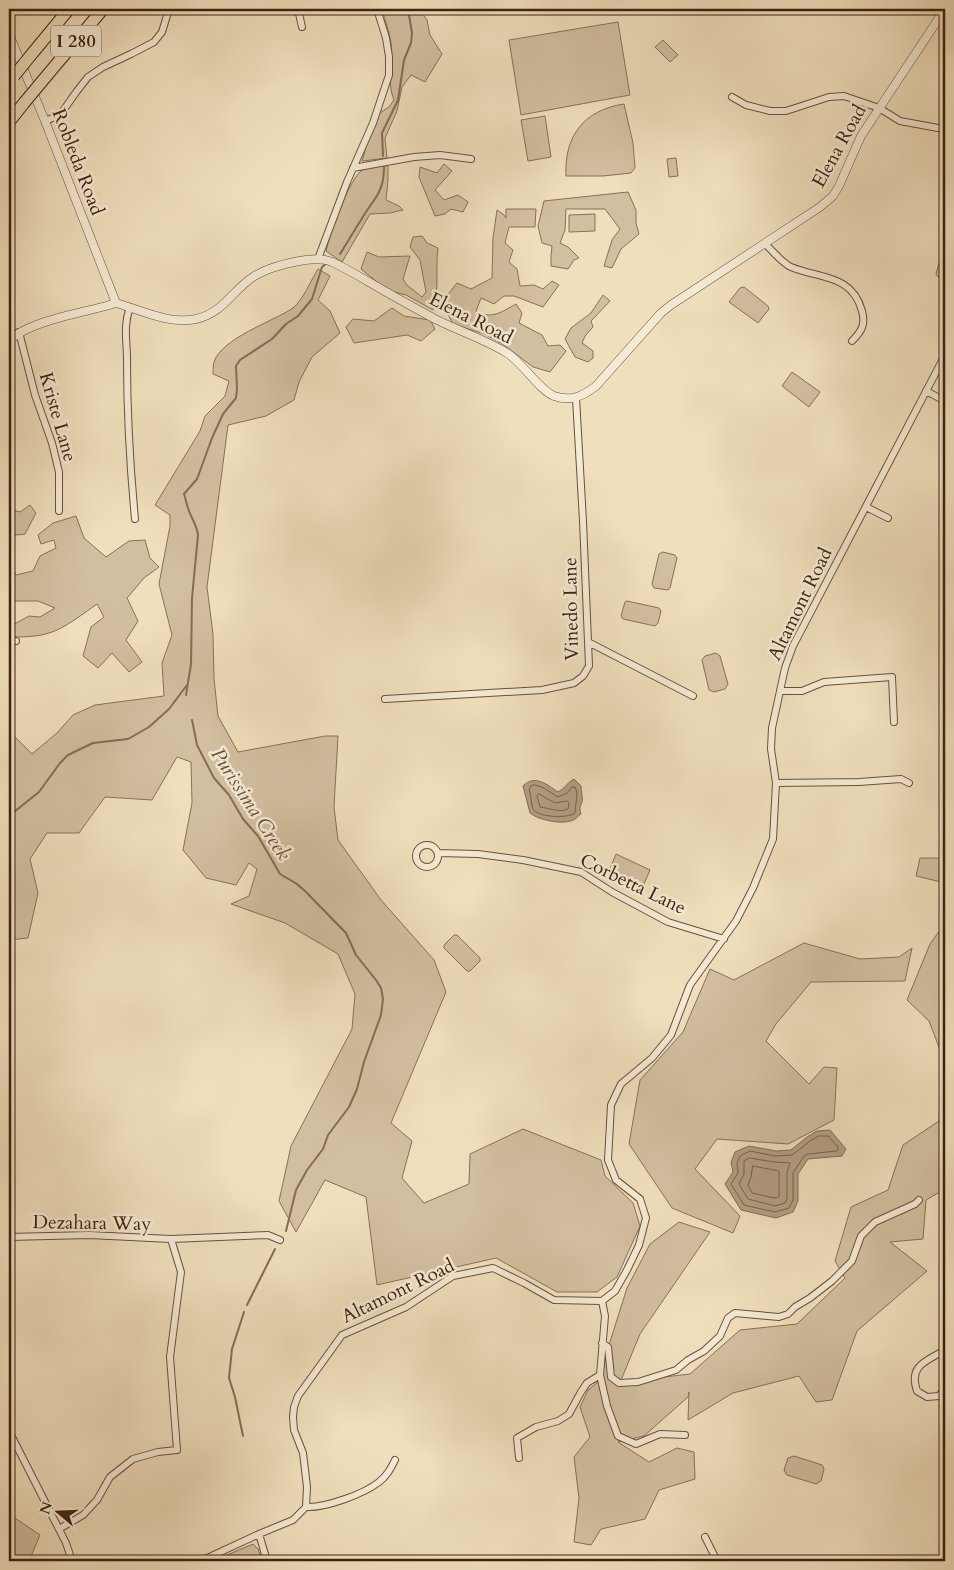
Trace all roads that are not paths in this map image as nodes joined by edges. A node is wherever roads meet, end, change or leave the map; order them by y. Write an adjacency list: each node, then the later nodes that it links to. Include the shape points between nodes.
1 (69, 9): 9 (highway, I 280, bridge)
2 (102, 9): 13 (highway, I 280, bridge)
3 (169, 9): 12 (street, via 162,32 154,42 88,77 60,115)
4 (298, 9): 7 (street)
5 (377, 9): 16 (street, via 386,38 389,75)
6 (945, 9): 11 (street, Elena Road)
7 (302, 27)
8 (9, 36): 12 (street, Robleda Road)
9 (11, 79)
10 (732, 97): 11 (street, via 746,105 770,111 786,111 829,96 844,96)
11 (879, 108): 14 (street, via 900,122); 17 (street, Elena Road, via 860,136 833,196)
12 (45, 121): 19 (street, Robleda Road)
13 (9, 122)
14 (938, 128)
15 (471, 158): 16 (street, via 414,157)
16 (353, 168): 18 (street)
17 (765, 244): 23 (street, via 789,266 834,280 854,292 863,313 863,326 862,332); 26 (street, Elena Road, via 671,305 596,386)
18 (318, 259): 20 (street, Elena Road, via 268,268 252,278 216,312 197,319 170,320); 26 (street, Elena Road, via 332,262 436,319 498,348 553,395)
19 (116, 303): 20 (street, Elena Road); 21 (street)
20 (130, 307): 31 (street, via 125,330)
21 (19, 332): 22 (street); 29 (street, Kriste Lane, via 59,472)
22 (9, 341)
23 (852, 341)
24 (945, 355): 25 (street, Altamont Road)
25 (926, 391): 27 (street); 28 (street, Altamont Road)
26 (576, 398): 32 (street, Vinedo Lane)
27 (945, 401)
28 (866, 507): 30 (street); 33 (street, Altamont Road, via 793,646)
29 (59, 511)
30 (888, 518)
31 (135, 519)
32 (588, 642): 34 (street); 35 (street, Vinedo Lane, via 589,666 574,683 542,690)
33 (780, 691): 36 (street, via 802,691 824,682 892,677); 37 (street, Altamont Road, via 771,749)
34 (693, 696)
35 (385, 699)
36 (894, 722)
37 (776, 783): 38 (street, via 901,779); 40 (street, Altamont Road, via 773,839 753,888)
38 (909, 783)
39 (438, 853): 40 (street, Corbetta Lane, via 478,854 581,872 668,922)
40 (724, 939): 45 (street, Altamont Road, via 690,985 670,1035 652,1058 621,1084 611,1105 608,1160 616,1180 640,1199 646,1218 628,1270 615,1291)
41 (919, 1200): 46 (street, via 875,1222 861,1236 852,1261 832,1281 788,1314 779,1317 735,1313 728,1318 720,1336 676,1370 638,1382 619,1383 611,1377 608,1347)
42 (9, 1237): 43 (street, Dezahara Way, via 90,1235)
43 (171, 1239): 44 (street, via 268,1235); 55 (street, Dezahara Way, via 181,1272 170,1357 177,1450 133,1459 110,1477 97,1500 83,1515)
44 (280, 1240)
45 (602, 1301): 46 (street, via 605,1316); 54 (street, Altamont Road, via 554,1300 493,1268 453,1276 406,1307 342,1335 298,1396 294,1407 294,1430 303,1453)
46 (602, 1343): 48 (street)
47 (945, 1350): 49 (street, via 916,1369 913,1381 917,1391 927,1397 938,1396)
48 (600, 1376): 51 (street, via 618,1436 636,1444 660,1434); 52 (street, via 587,1383 569,1414 517,1438)
49 (945, 1388)
50 (9, 1430): 55 (street)
51 (685, 1435)
52 (519, 1458)
53 (395, 1460): 54 (street, via 381,1480 361,1493)
54 (306, 1507): 56 (street, via 293,1520)
55 (59, 1529): 58 (street)
56 (259, 1534): 59 (street); 60 (street)
57 (705, 1537): 61 (street)
58 (72, 1561)
59 (201, 1561)
60 (267, 1561)
61 (717, 1561)

